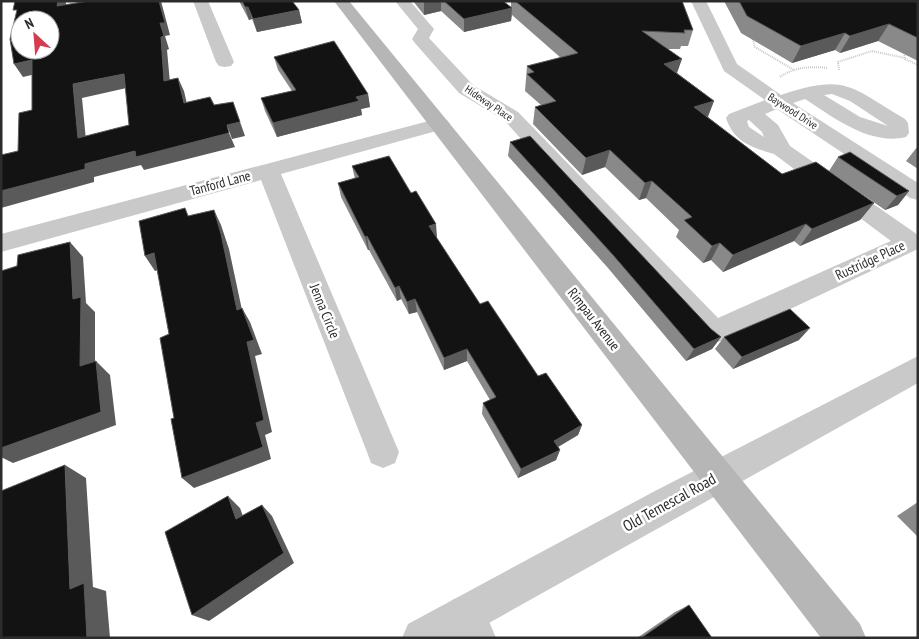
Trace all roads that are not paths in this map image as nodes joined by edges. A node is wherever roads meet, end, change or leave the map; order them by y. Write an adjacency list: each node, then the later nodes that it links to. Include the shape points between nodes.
1 (200, 1): 5 (street)
2 (341, 1): 7 (main road, Rimpau Avenue)
3 (402, 1): 12 (street, Hideway Place, via 426,29 420,39 466,89 511,116)
4 (698, 1): 6 (street, Baywood Drive, via 730,67)
5 (225, 62)
6 (779, 102): 8 (street, Rustridge Place, via 808,93 853,121 876,130 899,133); 10 (street, Baywood Drive); 12 (street, Rustridge Place, via 736,118 740,130 762,144 781,150 910,242)
7 (440, 124): 9 (street, Tanford Lane); 15 (main road, Rimpau Avenue)
8 (918, 144)
9 (268, 170): 11 (street, Tanford Lane); 14 (street, Jenna Circle)
10 (918, 193)
11 (1, 243)
12 (714, 332)
13 (918, 368): 15 (street, Old Temescal Road)
14 (383, 452)
15 (717, 476): 16 (street, Old Temescal Road); 18 (main road, Rimpau Avenue)
16 (471, 626): 17 (street, Old Temescal Road)
17 (422, 638)
18 (846, 638)

